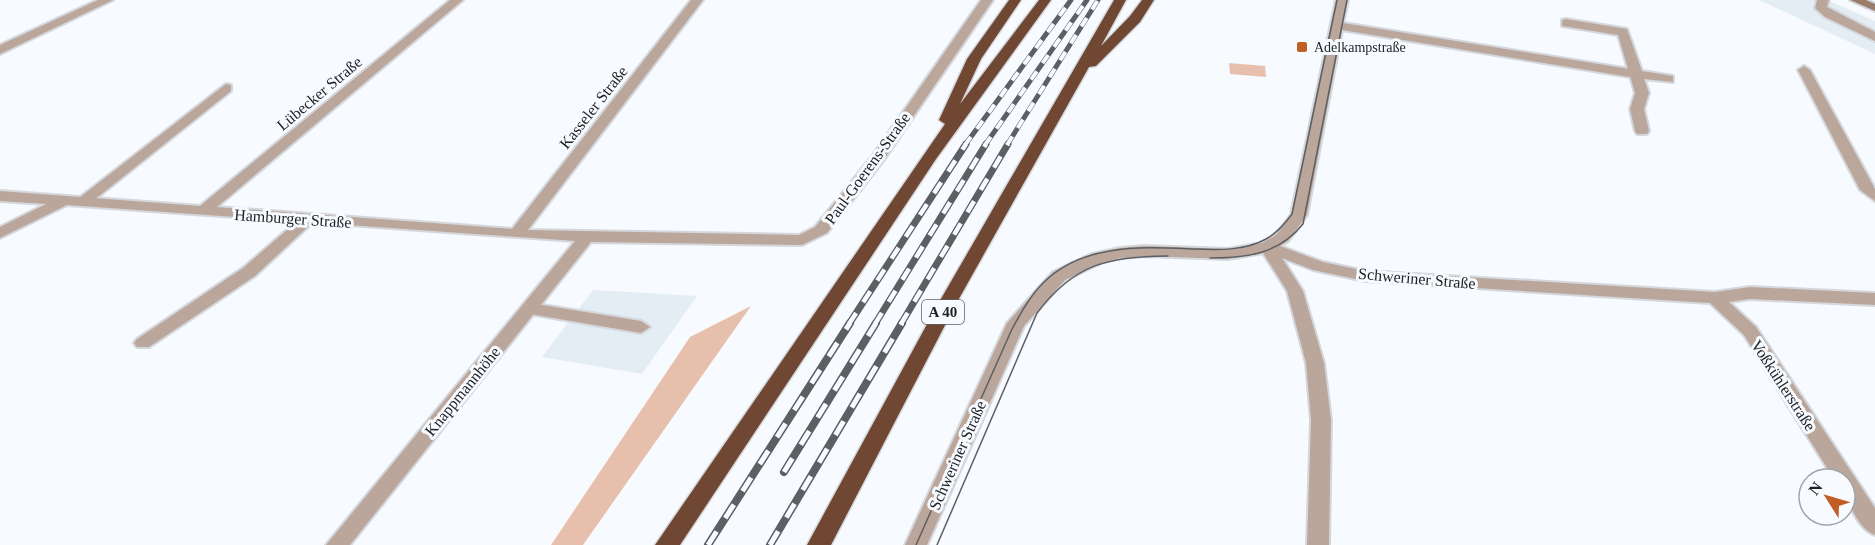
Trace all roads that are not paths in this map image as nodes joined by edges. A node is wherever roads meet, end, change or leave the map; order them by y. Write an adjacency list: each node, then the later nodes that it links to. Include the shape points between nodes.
1 (107, 0): 16 (street)
2 (457, 0): 28 (street, Lübecker Straße)
3 (697, 0): 31 (street, Kasseler Straße)
4 (987, 0): 32 (street, Paul-Goerens-Straße, via 878,158 821,230 802,240)
5 (1015, 0): 23 (highway, via 974,59)
6 (1045, 0): 23 (highway)
7 (1120, 0): 20 (highway, A 40)
8 (1148, 0): 20 (highway, via 1135,19)
9 (1342, 0): 14 (street)
10 (1823, 0): 15 (street, via 1821,8 1829,15)
11 (1856, 0): 12 (main road)
12 (1875, 8)
13 (1566, 23): 18 (street, via 1623,32)
14 (1337, 26): 18 (street); 33 (street, via 1299,215 1281,238)
15 (1875, 37)
16 (0, 50)
17 (1804, 70): 25 (street, via 1868,190)
18 (1636, 74): 19 (street); 22 (street, via 1642,93 1637,109)
19 (1668, 79)
20 (1073, 82): 44 (highway, A 40, via 947,304)
21 (226, 88): 27 (street)
22 (1642, 131)
23 (928, 157): 43 (highway)
24 (0, 196): 26 (street, Hamburger Straße)
25 (1875, 196)
26 (67, 200): 27 (street, Hamburger Straße); 30 (street)
27 (84, 201): 28 (street, Hamburger Straße)
28 (202, 212): 29 (street, Hamburger Straße)
29 (308, 219): 31 (street, Hamburger Straße); 38 (street, via 249,272)
30 (0, 233)
31 (516, 234): 32 (street, Hamburger Straße)
32 (587, 237): 36 (street, Knappmannhöhe)
33 (1268, 247): 34 (street, Schweriner Straße, via 1318,266 1365,276); 45 (street, Schweriner Straße, via 1228,254 1120,253 1098,258 1059,276 1016,323); 46 (street, via 1295,291 1315,363 1321,420)
34 (1715, 298): 35 (street, Schweriner Straße, via 1750,293); 39 (street, Voßkühlerstraße, via 1750,332)
35 (1875, 299)
36 (530, 309): 37 (street); 42 (street, Knappmannhöhe)
37 (641, 327)
38 (143, 344)
39 (1837, 467)
40 (1857, 498): 41 (street, Voßkühlerstraße)
41 (1875, 526)
42 (337, 545)
43 (667, 545)
44 (819, 545)
45 (916, 545)
46 (1318, 545)

